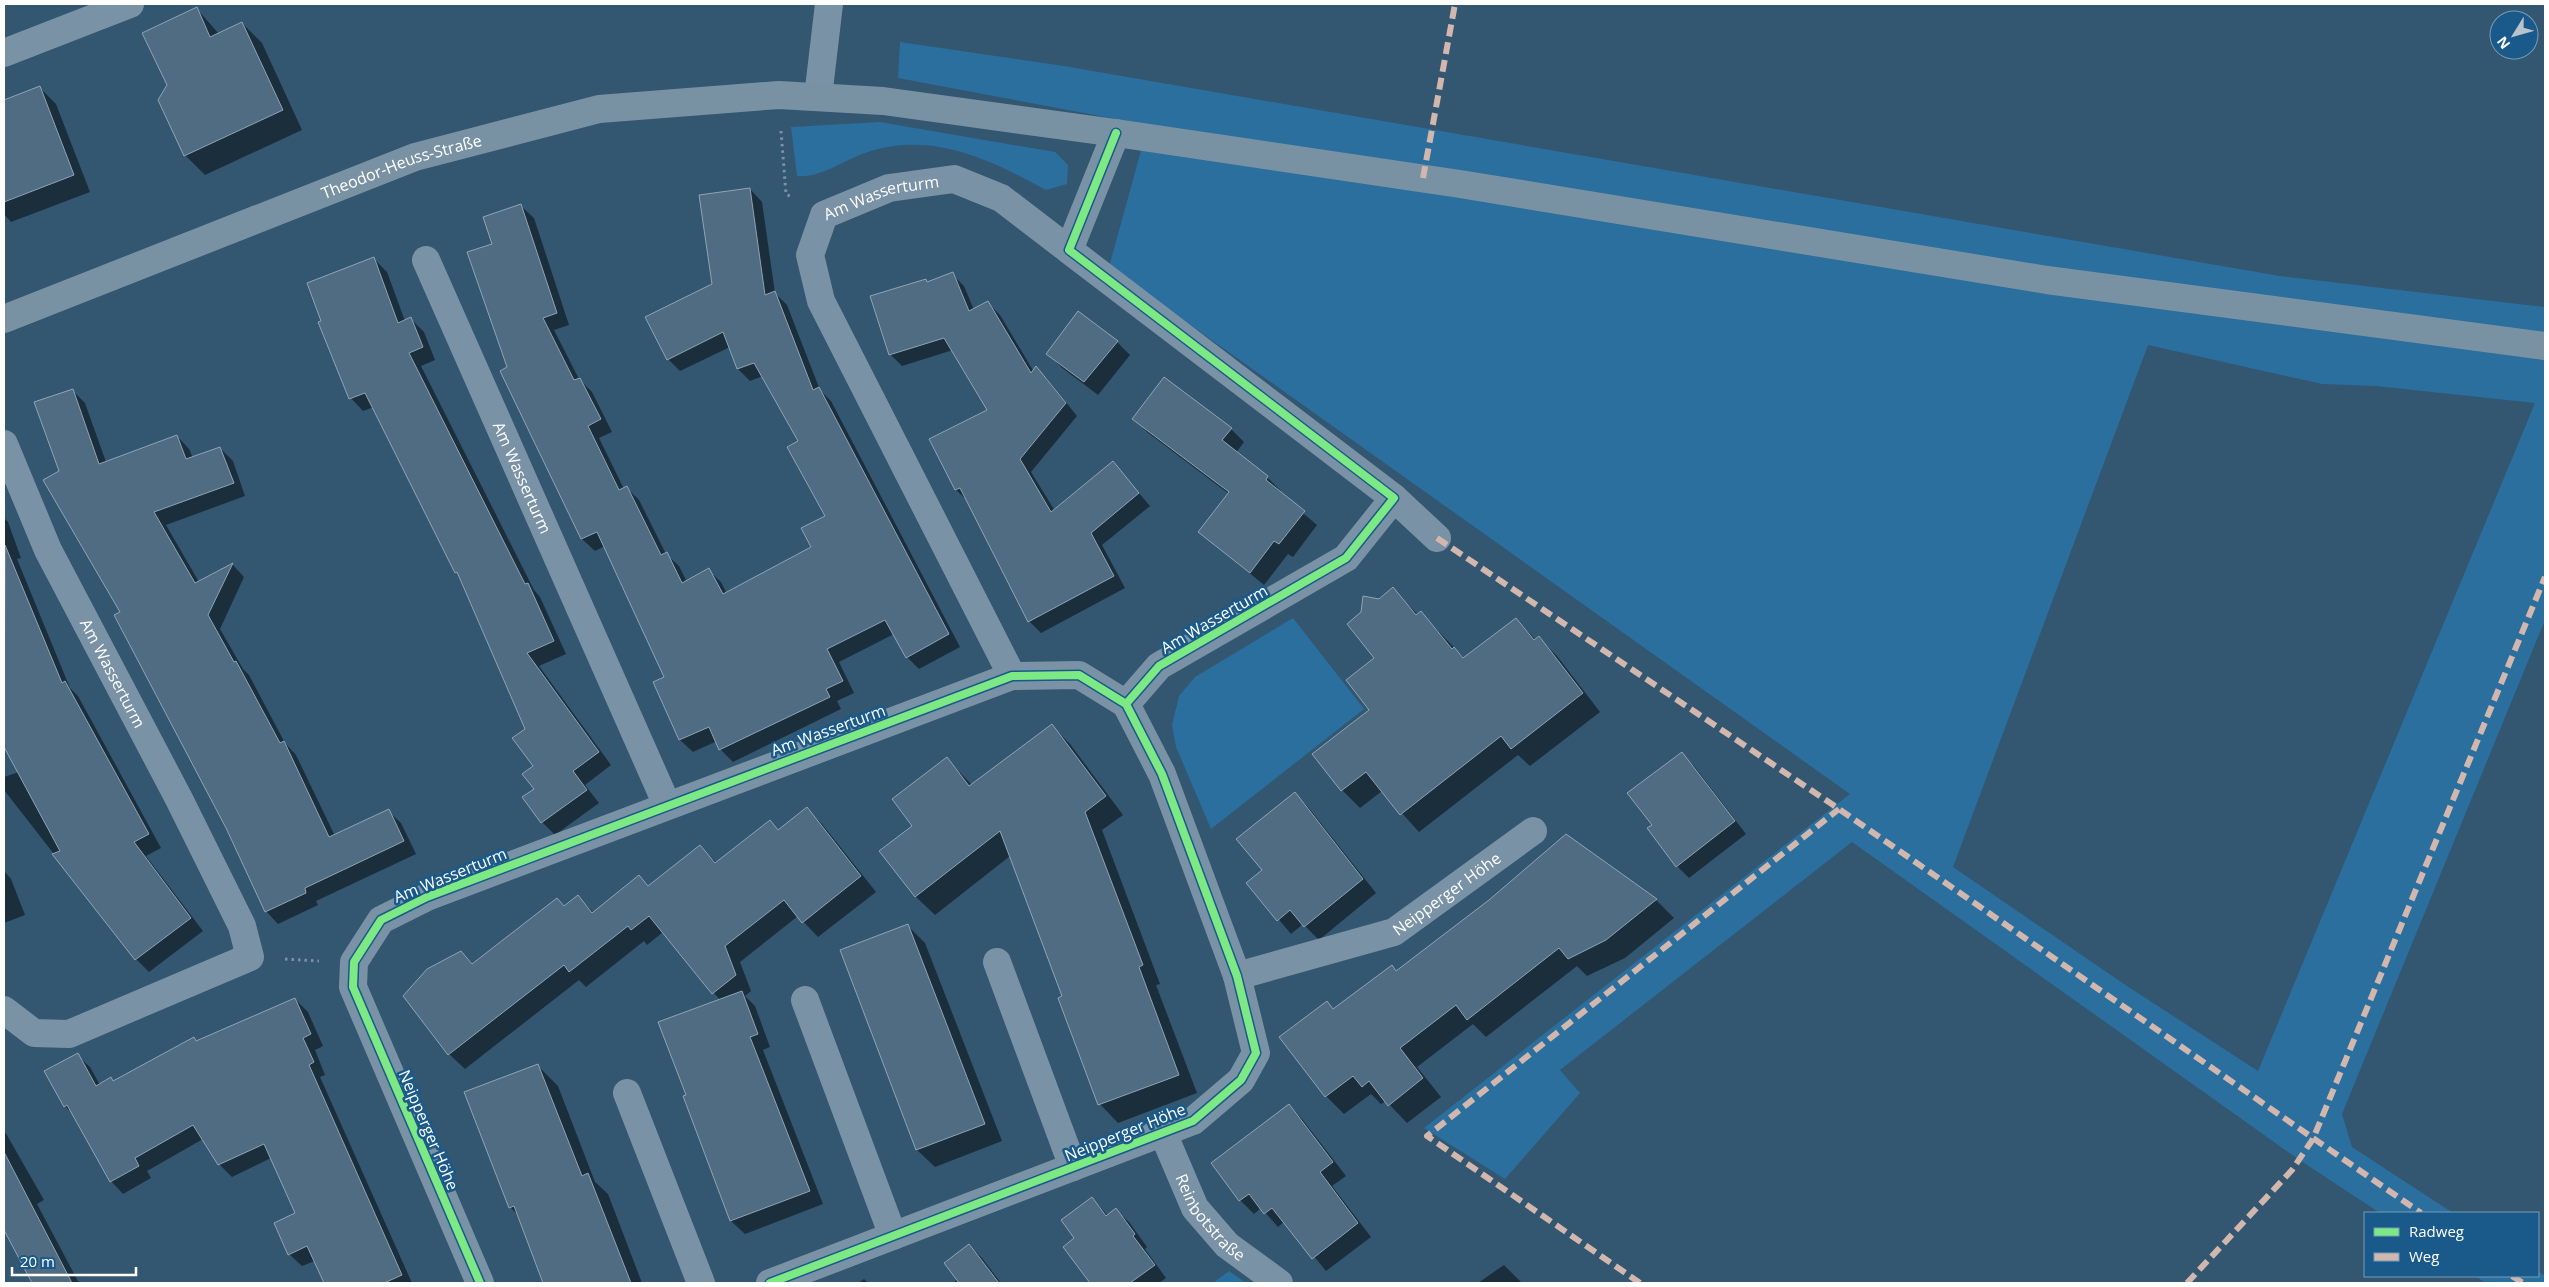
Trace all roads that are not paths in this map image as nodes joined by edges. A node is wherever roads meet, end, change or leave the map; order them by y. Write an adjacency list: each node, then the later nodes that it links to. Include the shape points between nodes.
1 (130, 4): 3 (street)
2 (829, 4): 4 (street)
3 (4, 53)
4 (818, 97): 5 (main road, Theodor-Heuss-Straße, via 883,101); 8 (main road, Theodor-Heuss-Straße, via 779,95 599,109 415,157)
5 (1116, 133): 6 (street); 9 (main road, Theodor-Heuss-Straße, via 1460,184 2047,280)
6 (1069, 250): 11 (street, Am Wasserturm); 13 (street, Am Wasserturm, via 1001,198 954,179 889,188 824,216 810,255 820,301)
7 (426, 260): 15 (street, Am Wasserturm)
8 (4, 319)
9 (2545, 346)
10 (4, 444): 21 (street, Am Wasserturm, via 48,550 242,926 250,957 69,1034 34,1033)
11 (1394, 498): 12 (street, Am Wasserturm); 14 (street, Am Wasserturm, via 1346,558 1159,666)
12 (1437, 538)
13 (1012, 676): 14 (street, Am Wasserturm, via 1079,675); 15 (street, Am Wasserturm)
14 (1126, 704): 19 (street, Neipperger Höhe, via 1162,774)
15 (667, 805): 18 (street, Am Wasserturm, via 427,897 381,920)
16 (1533, 832): 19 (street, Neipperger Höhe, via 1394,932)
17 (997, 962): 24 (street)
18 (354, 975): 26 (street, Neipperger Höhe)
19 (1237, 976): 23 (street, Neipperger Höhe, via 1256,1053 1241,1080 1194,1121)
20 (805, 1000): 25 (street)
21 (4, 1010)
22 (627, 1093): 27 (street)
23 (1163, 1133): 24 (street, Neipperger Höhe); 29 (street, Reinbotstraße, via 1195,1208 1227,1245)
24 (1074, 1167): 25 (street, Neipperger Höhe)
25 (893, 1236): 28 (street, Neipperger Höhe)
26 (480, 1283)
27 (701, 1283)
28 (770, 1283)
29 (1279, 1283)

